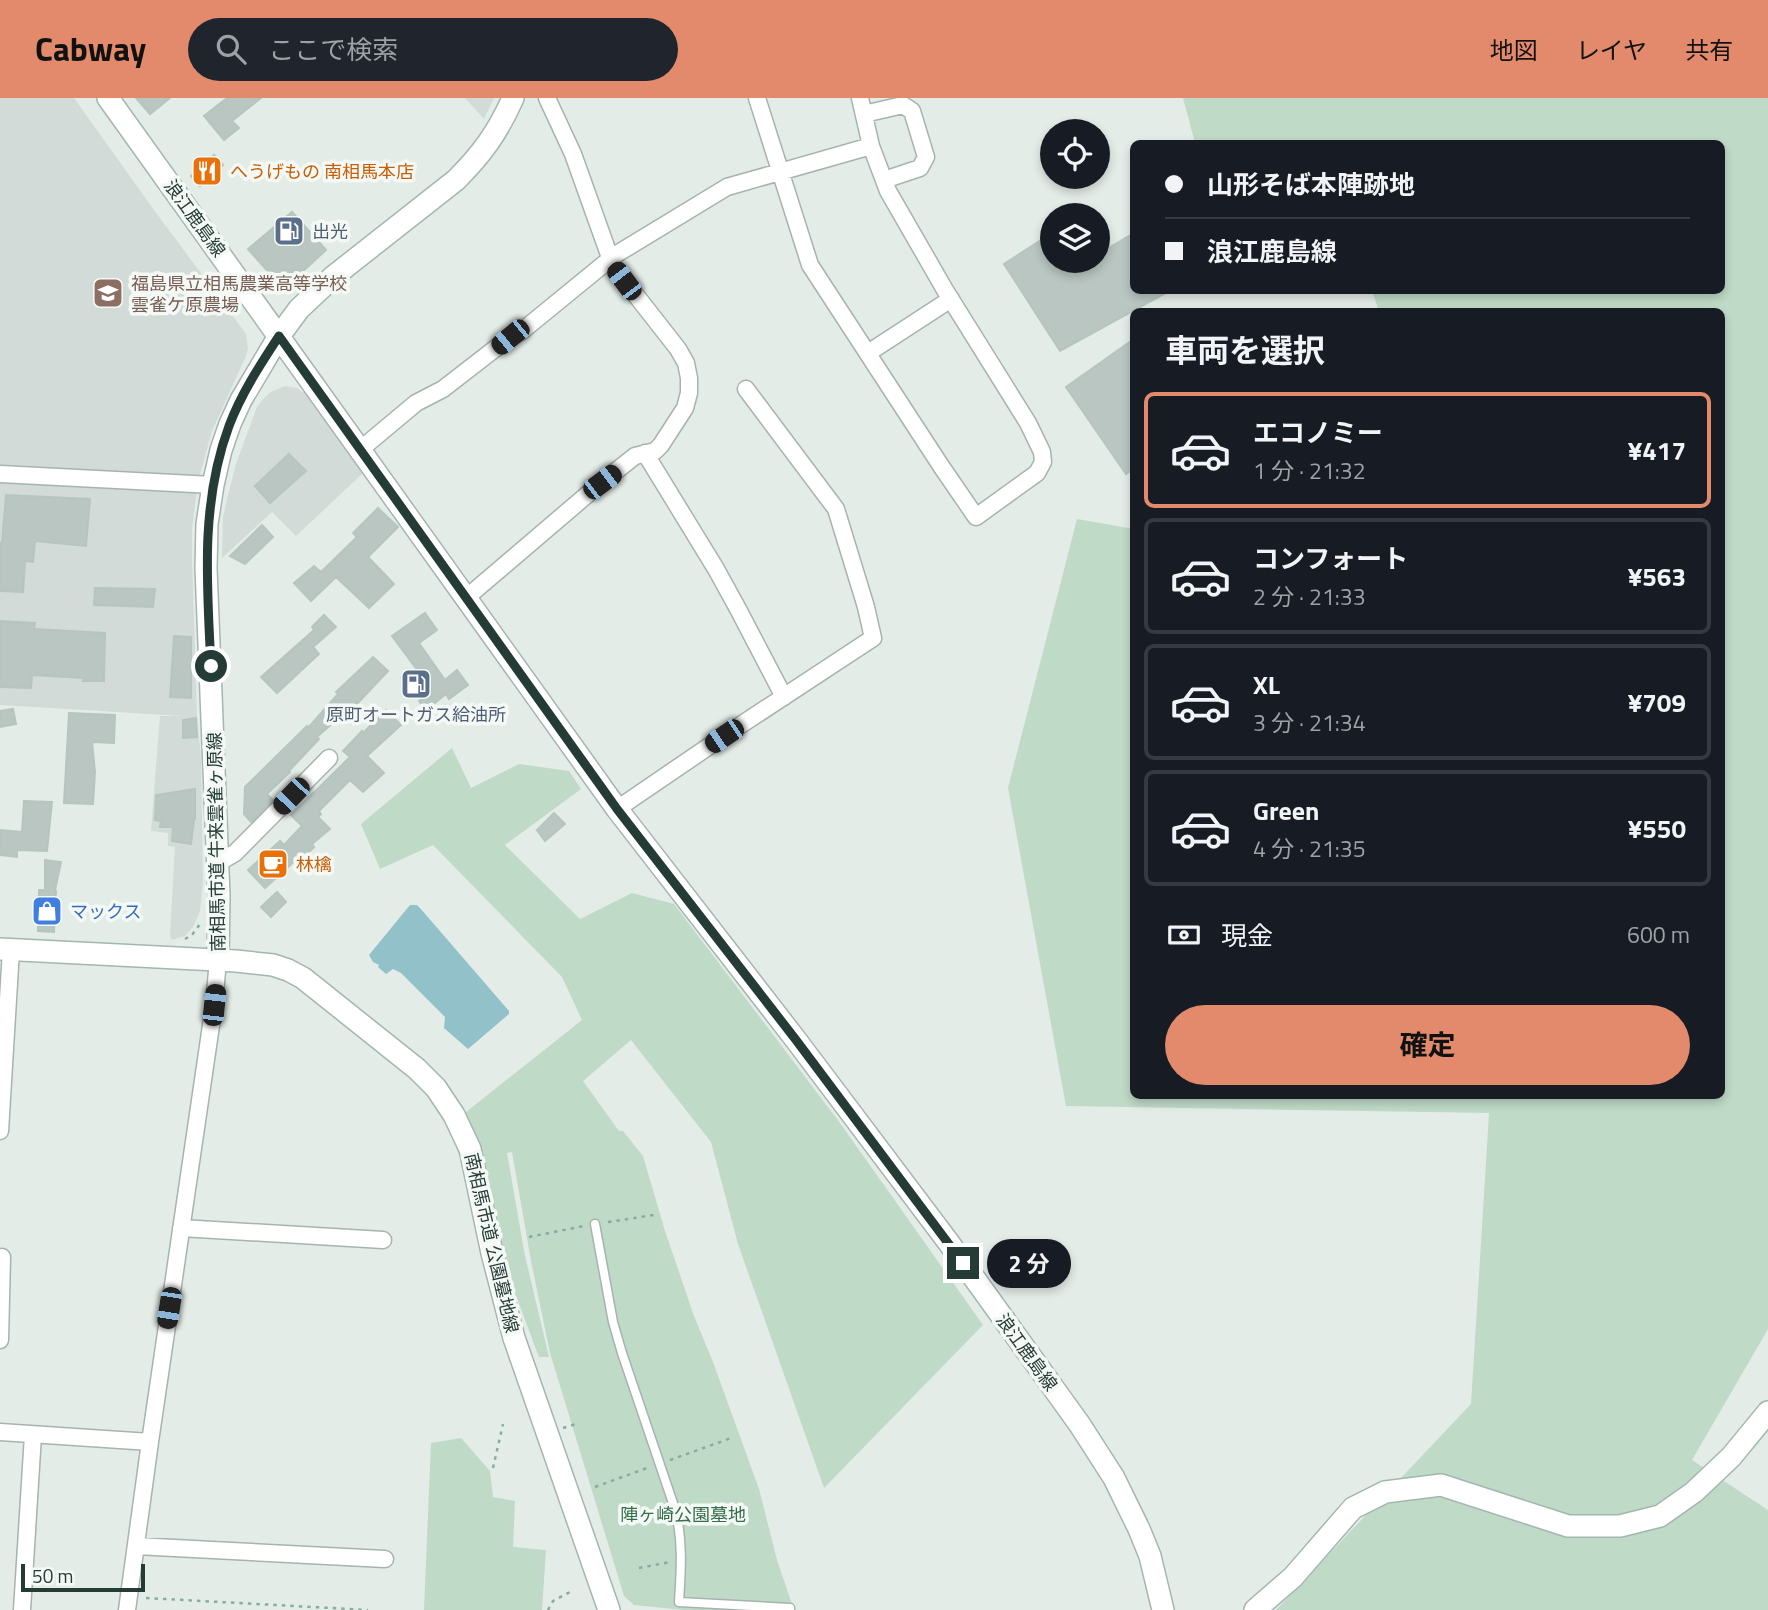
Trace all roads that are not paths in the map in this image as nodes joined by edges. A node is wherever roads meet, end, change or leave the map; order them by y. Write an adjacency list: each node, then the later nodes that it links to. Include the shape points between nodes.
1 (108, 98): 11 (street, 浪江鹿島線)
2 (513, 98): 11 (street, 南相馬市道 牛来雲雀ヶ原線, via 499,129 472,164 334,276 299,309)
3 (547, 98): 9 (street, via 573,154)
4 (757, 98): 7 (street)
5 (862, 106): 6 (street); 8 (street, via 902,105 912,111 923,146 926,158 920,169)
6 (871, 146): 7 (street); 8 (street)
7 (781, 172): 9 (street, via 727,187); 12 (street, via 810,265)
8 (884, 180): 10 (street)
9 (610, 259): 14 (street, via 522,331 416,404); 15 (street, via 678,349 689,378 685,408 661,445)
10 (951, 299): 12 (street); 12 (street, via 1042,452 1037,473 976,517)
11 (279, 336): 14 (street, 浪江鹿島線); 17 (street, 南相馬市道 牛来雲雀ヶ原線, via 230,424)
12 (868, 353)
13 (746, 389): 19 (street, via 836,509 873,638)
14 (361, 449): 18 (street, 浪江鹿島線)
15 (645, 453): 18 (street, via 602,482); 19 (street, via 721,579)
16 (0, 474): 17 (street)
17 (212, 485): 22 (street, 南相馬市道 牛来雲雀ヶ原線, via 206,568)
18 (466, 598): 21 (street, 浪江鹿島線)
19 (783, 697): 21 (street)
20 (329, 758): 22 (street, via 235,853)
21 (617, 809): 41 (street, 浪江鹿島線, via 949,1243 1087,1435 1139,1529)
22 (218, 863): 24 (street, 南相馬市道 牛来雲雀ヶ原線)
23 (6, 950): 24 (street, 南相馬市道 公園墓地線); 25 (street)
24 (218, 960): 27 (street, 南相馬市道 牛来雲雀ヶ原線); 39 (street, 南相馬市道 公園墓地線, via 273,965 303,978 416,1069 454,1115 470,1149 514,1338)
25 (0, 1131)
26 (595, 1224): 40 (lane, via 613,1322 676,1512 682,1560 679,1602)
27 (181, 1228): 28 (street); 34 (street, 南相馬市道 牛来雲雀ヶ原線)
28 (383, 1240)
29 (2, 1257): 30 (street)
30 (0, 1340)
31 (1768, 1412): 42 (street, via 1695,1492 1660,1516 1620,1526 1568,1526 1441,1486 1385,1492 1353,1508 1293,1577)
32 (0, 1432): 33 (street)
33 (33, 1435): 34 (street); 38 (street)
34 (150, 1442): 35 (street, 南相馬市道 牛来雲雀ヶ原線)
35 (136, 1546): 36 (street); 37 (street, 南相馬市道 牛来雲雀ヶ原線)
36 (385, 1559)
37 (128, 1604)
38 (22, 1610)
39 (609, 1610)
40 (790, 1610)
41 (1163, 1610)
42 (1255, 1610)

